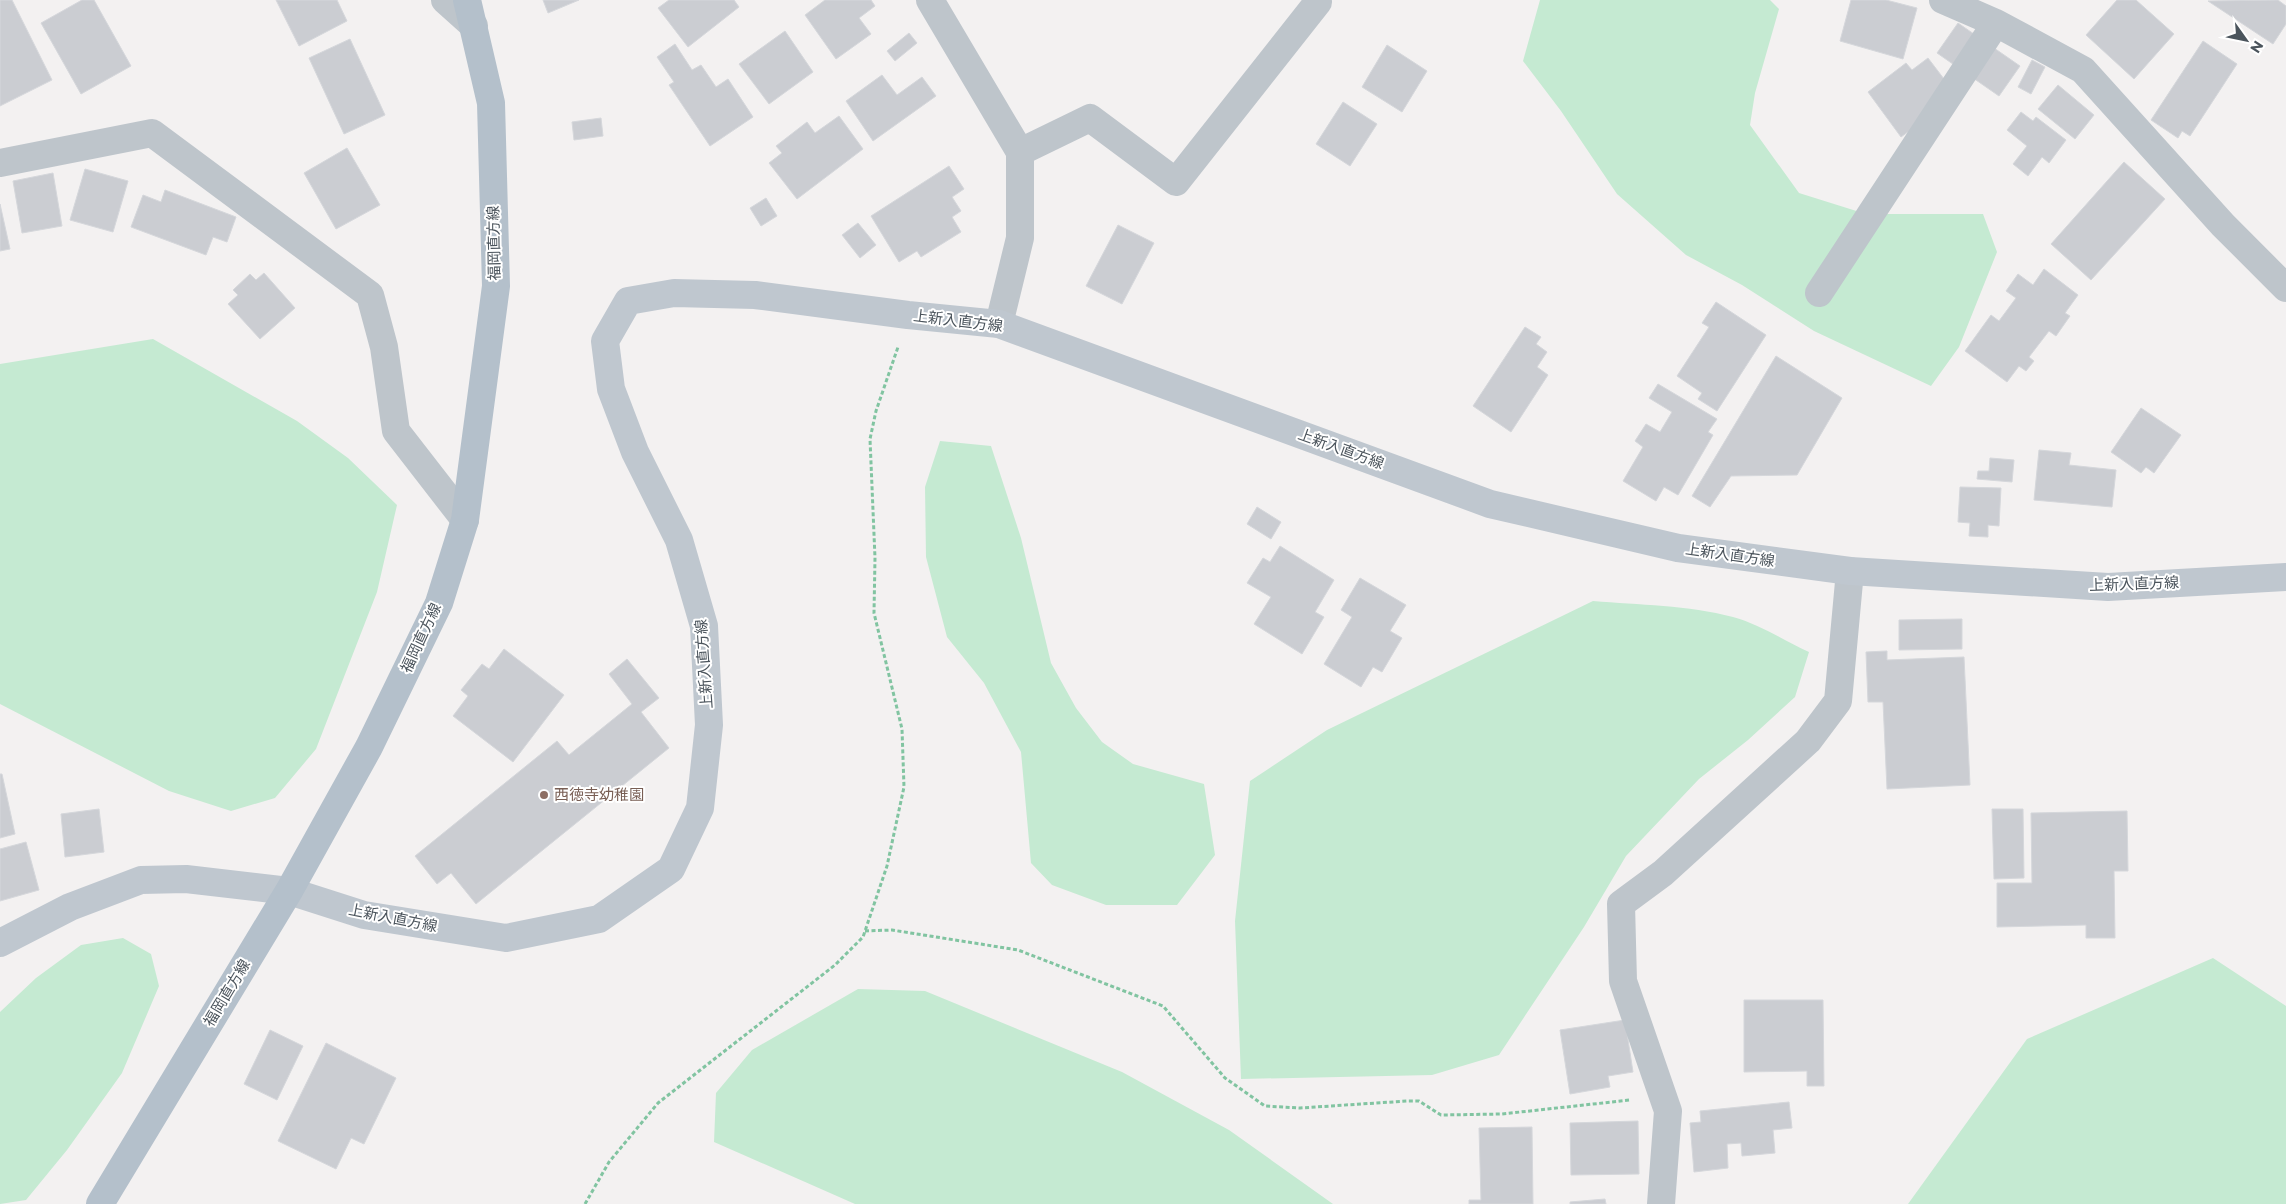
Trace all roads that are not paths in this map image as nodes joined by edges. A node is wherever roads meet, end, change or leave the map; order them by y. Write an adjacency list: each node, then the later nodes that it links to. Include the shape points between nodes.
1 (445, 0): 7 (street)
2 (467, 0): 7 (main road, 福岡直方線)
3 (930, 0): 8 (street)
4 (1943, 0): 6 (street)
5 (1318, 2): 8 (street, via 1176,182 1090,118)
6 (1996, 23): 10 (street, via 2083,70); 11 (street)
7 (474, 26): 13 (main road, 福岡直方線, via 491,104 496,286)
8 (1020, 152): 12 (street, via 1020,238)
9 (0, 163): 13 (street, via 152,133 370,295 384,347 396,431)
10 (2286, 288)
11 (1819, 293)
12 (999, 324): 14 (main road, 上新入直方線, via 1490,504 1678,548); 16 (main road, 上新入直方線, via 755,295 674,293 628,301 605,341 611,389 635,452 679,540 704,626 709,725 700,808 671,869 599,919 506,938 364,915)
13 (465, 520): 16 (main road, 福岡直方線, via 439,603 369,747)
14 (1850, 571): 15 (main road, 上新入直方線, via 2108,587); 19 (street, via 1838,701 1808,741 1663,873 1620,904 1623,981 1668,1111)
15 (2286, 577)
16 (289, 891): 17 (main road, via 186,879 141,880 70,907); 18 (main road, 福岡直方線)
17 (0, 943)
18 (100, 1204)
19 (1660, 1204)

